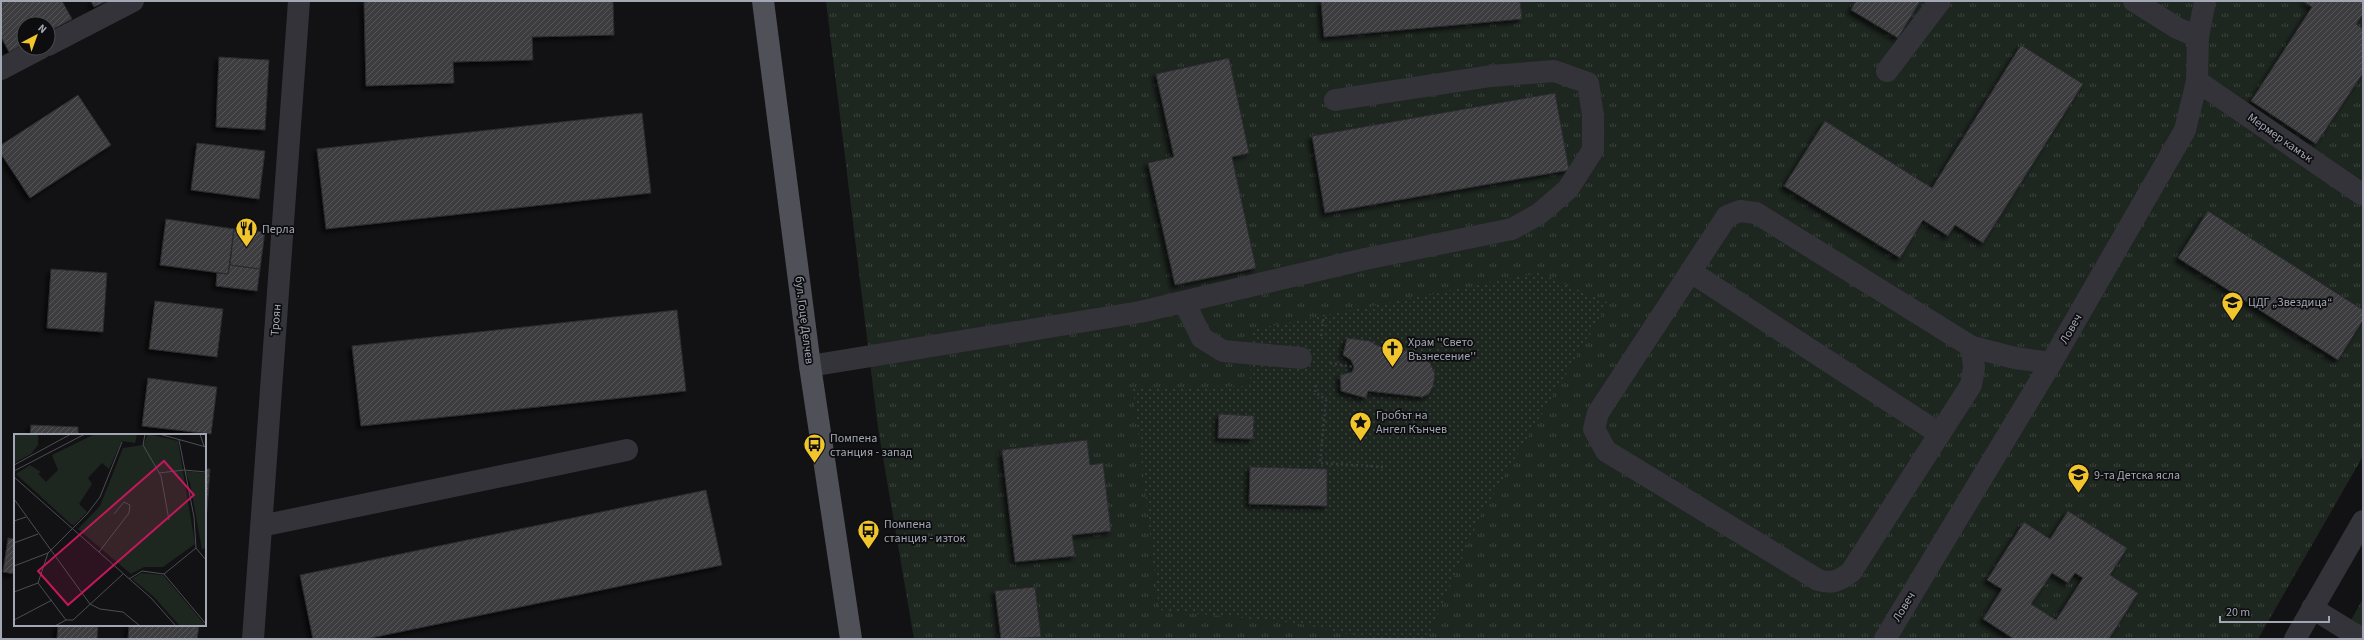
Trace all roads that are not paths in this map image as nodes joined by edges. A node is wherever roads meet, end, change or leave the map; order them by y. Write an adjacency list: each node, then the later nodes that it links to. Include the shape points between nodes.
1 (133, 1): 8 (street)
2 (299, 1): 24 (street, Троян)
3 (764, 1): 20 (main road, бул. Гоце Делчев)
4 (1940, 1): 11 (street)
5 (2134, 1): 7 (street, via 2177,28)
6 (2205, 1): 7 (street, Ловеч)
7 (2198, 36): 12 (street, Ловеч)
8 (56, 41)
9 (26, 56): 10 (street)
10 (1, 69)
11 (1887, 71)
12 (2197, 81): 14 (street, Мермер камък); 19 (street, Ловеч, via 2185,130)
13 (1335, 100): 16 (street, via 1491,76 1554,71 1588,83 1593,114 1593,150 1568,189 1539,214 1512,229 1365,259)
14 (2363, 195)
15 (1691, 272): 17 (street, via 1727,216 1740,211 1756,213); 21 (street); 21 (street, via 1598,413 1594,429 1606,451 1818,580 1829,583 1851,572)
16 (1184, 302): 18 (street, via 1202,338 1222,351); 20 (street, via 1140,312)
17 (1972, 347): 19 (street, via 2015,358); 21 (street, via 1972,385)
18 (1301, 358)
19 (2051, 363): 28 (street, Ловеч)
20 (810, 366): 27 (main road, бул. Гоце Делчев)
21 (1940, 434)
22 (627, 450): 24 (street)
23 (2363, 521): 25 (street)
24 (261, 526): 26 (street, Троян)
25 (2312, 608): 29 (street); 30 (street)
26 (253, 639)
27 (851, 639)
28 (1885, 639)
29 (2295, 639)
30 (2362, 639)

